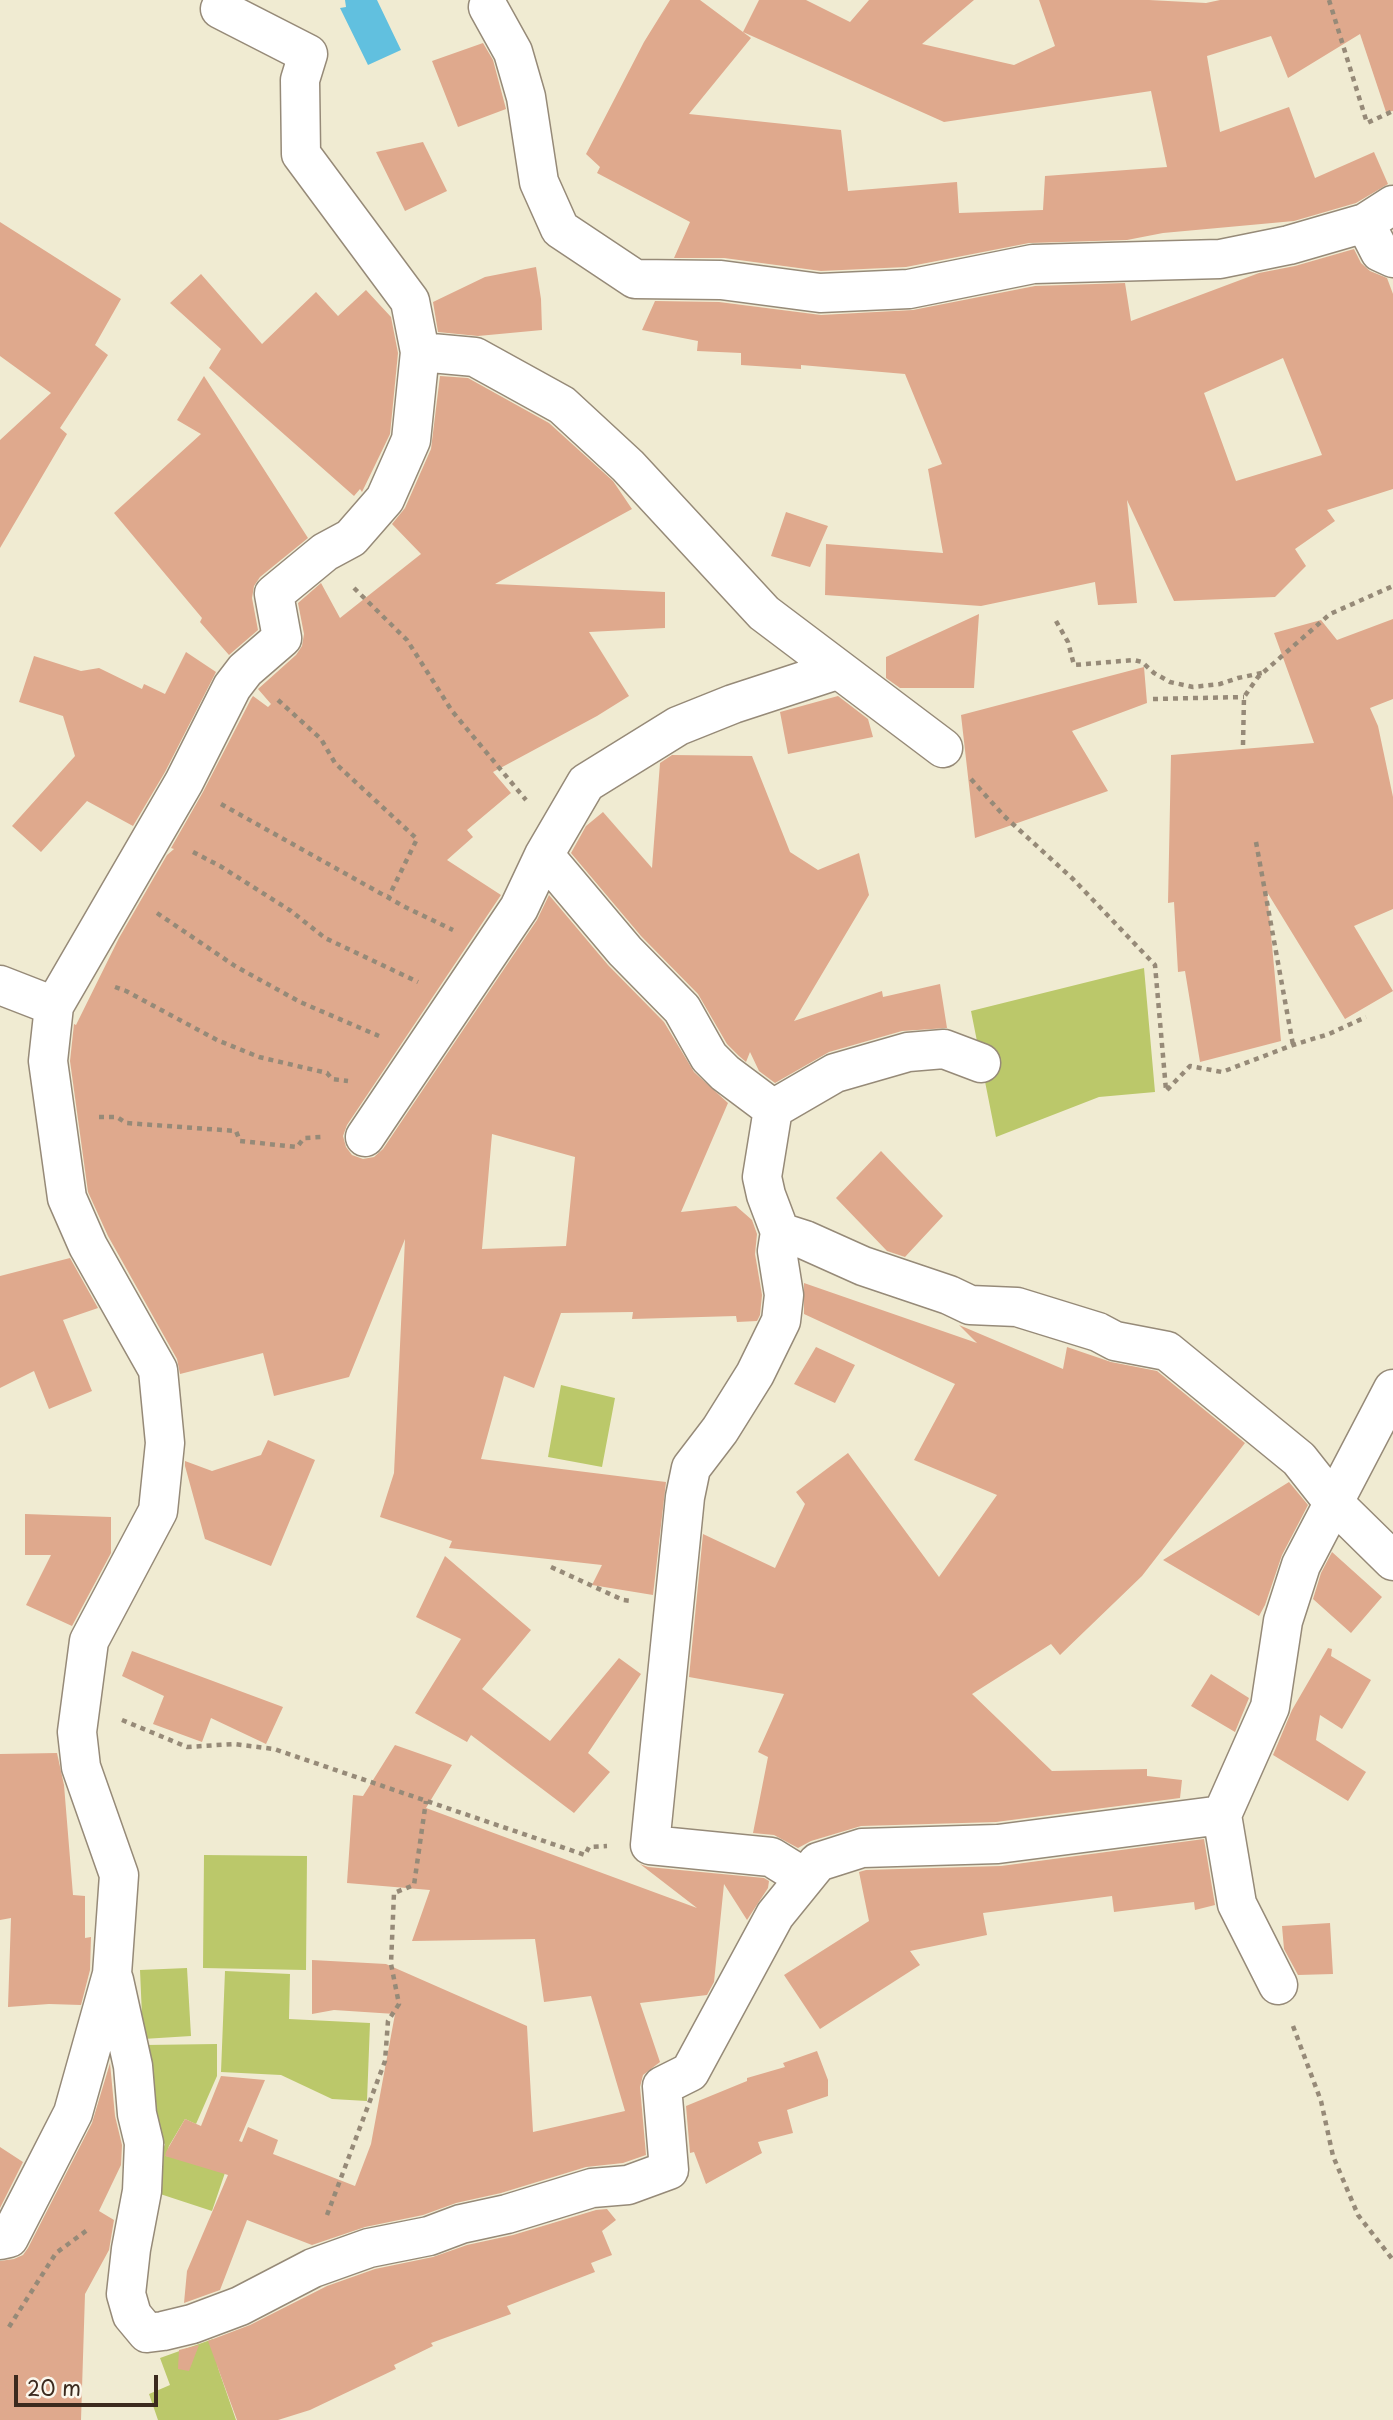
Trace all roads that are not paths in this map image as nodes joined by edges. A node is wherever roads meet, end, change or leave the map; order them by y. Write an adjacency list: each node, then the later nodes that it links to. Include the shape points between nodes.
1 (488, 6): 3 (street, via 513,52 526,97 539,182 560,229 635,279 721,280 820,293 909,289 1033,264 1220,259 1289,245)
2 (220, 9): 5 (street, via 308,54 300,80 301,154 410,301)
3 (1379, 214): 4 (street, via 1380,252)
4 (1393, 258)
5 (420, 352): 6 (street, via 475,357 562,405 628,466 764,613); 10 (street, via 411,440 385,499 351,538 325,552 274,594 282,638 232,687 184,782)
6 (837, 670): 7 (street); 8 (street, via 678,726 586,783)
7 (943, 748)
8 (550, 846): 12 (street, via 625,951 682,1009 709,1058); 13 (street, via 519,908)
9 (0, 985): 10 (street)
10 (63, 991): 20 (street, via 48,1061 67,1198 88,1246 158,1370 165,1443 158,1511 89,1641 76,1731 81,1767 119,1875)
11 (981, 1063): 12 (street, via 944,1049 908,1052 835,1073)
12 (773, 1109): 14 (street, via 762,1177)
13 (365, 1137)
14 (780, 1232): 16 (street, via 970,1306 1017,1307 1115,1341 1167,1351 1299,1459); 19 (street, via 781,1321 755,1374 691,1468 680,1531 650,1844 771,1857)
15 (1393, 1389): 16 (street)
16 (1333, 1502): 17 (street); 18 (street, via 1301,1565 1283,1621 1270,1707)
17 (1393, 1561)
18 (1222, 1815): 19 (street, via 998,1844 862,1848 818,1862); 21 (street, via 1237,1904)
19 (805, 1878): 20 (street, via 775,1915 690,2072 662,2086 669,2170 628,2185 592,2188 429,2236 369,2248 313,2268 240,2306 192,2324 147,2333 132,2315 127,2294 144,2143 133,2066)
20 (112, 1974): 22 (street, via 73,2113 9,2238)
21 (1278, 1985)
22 (0, 2240)

